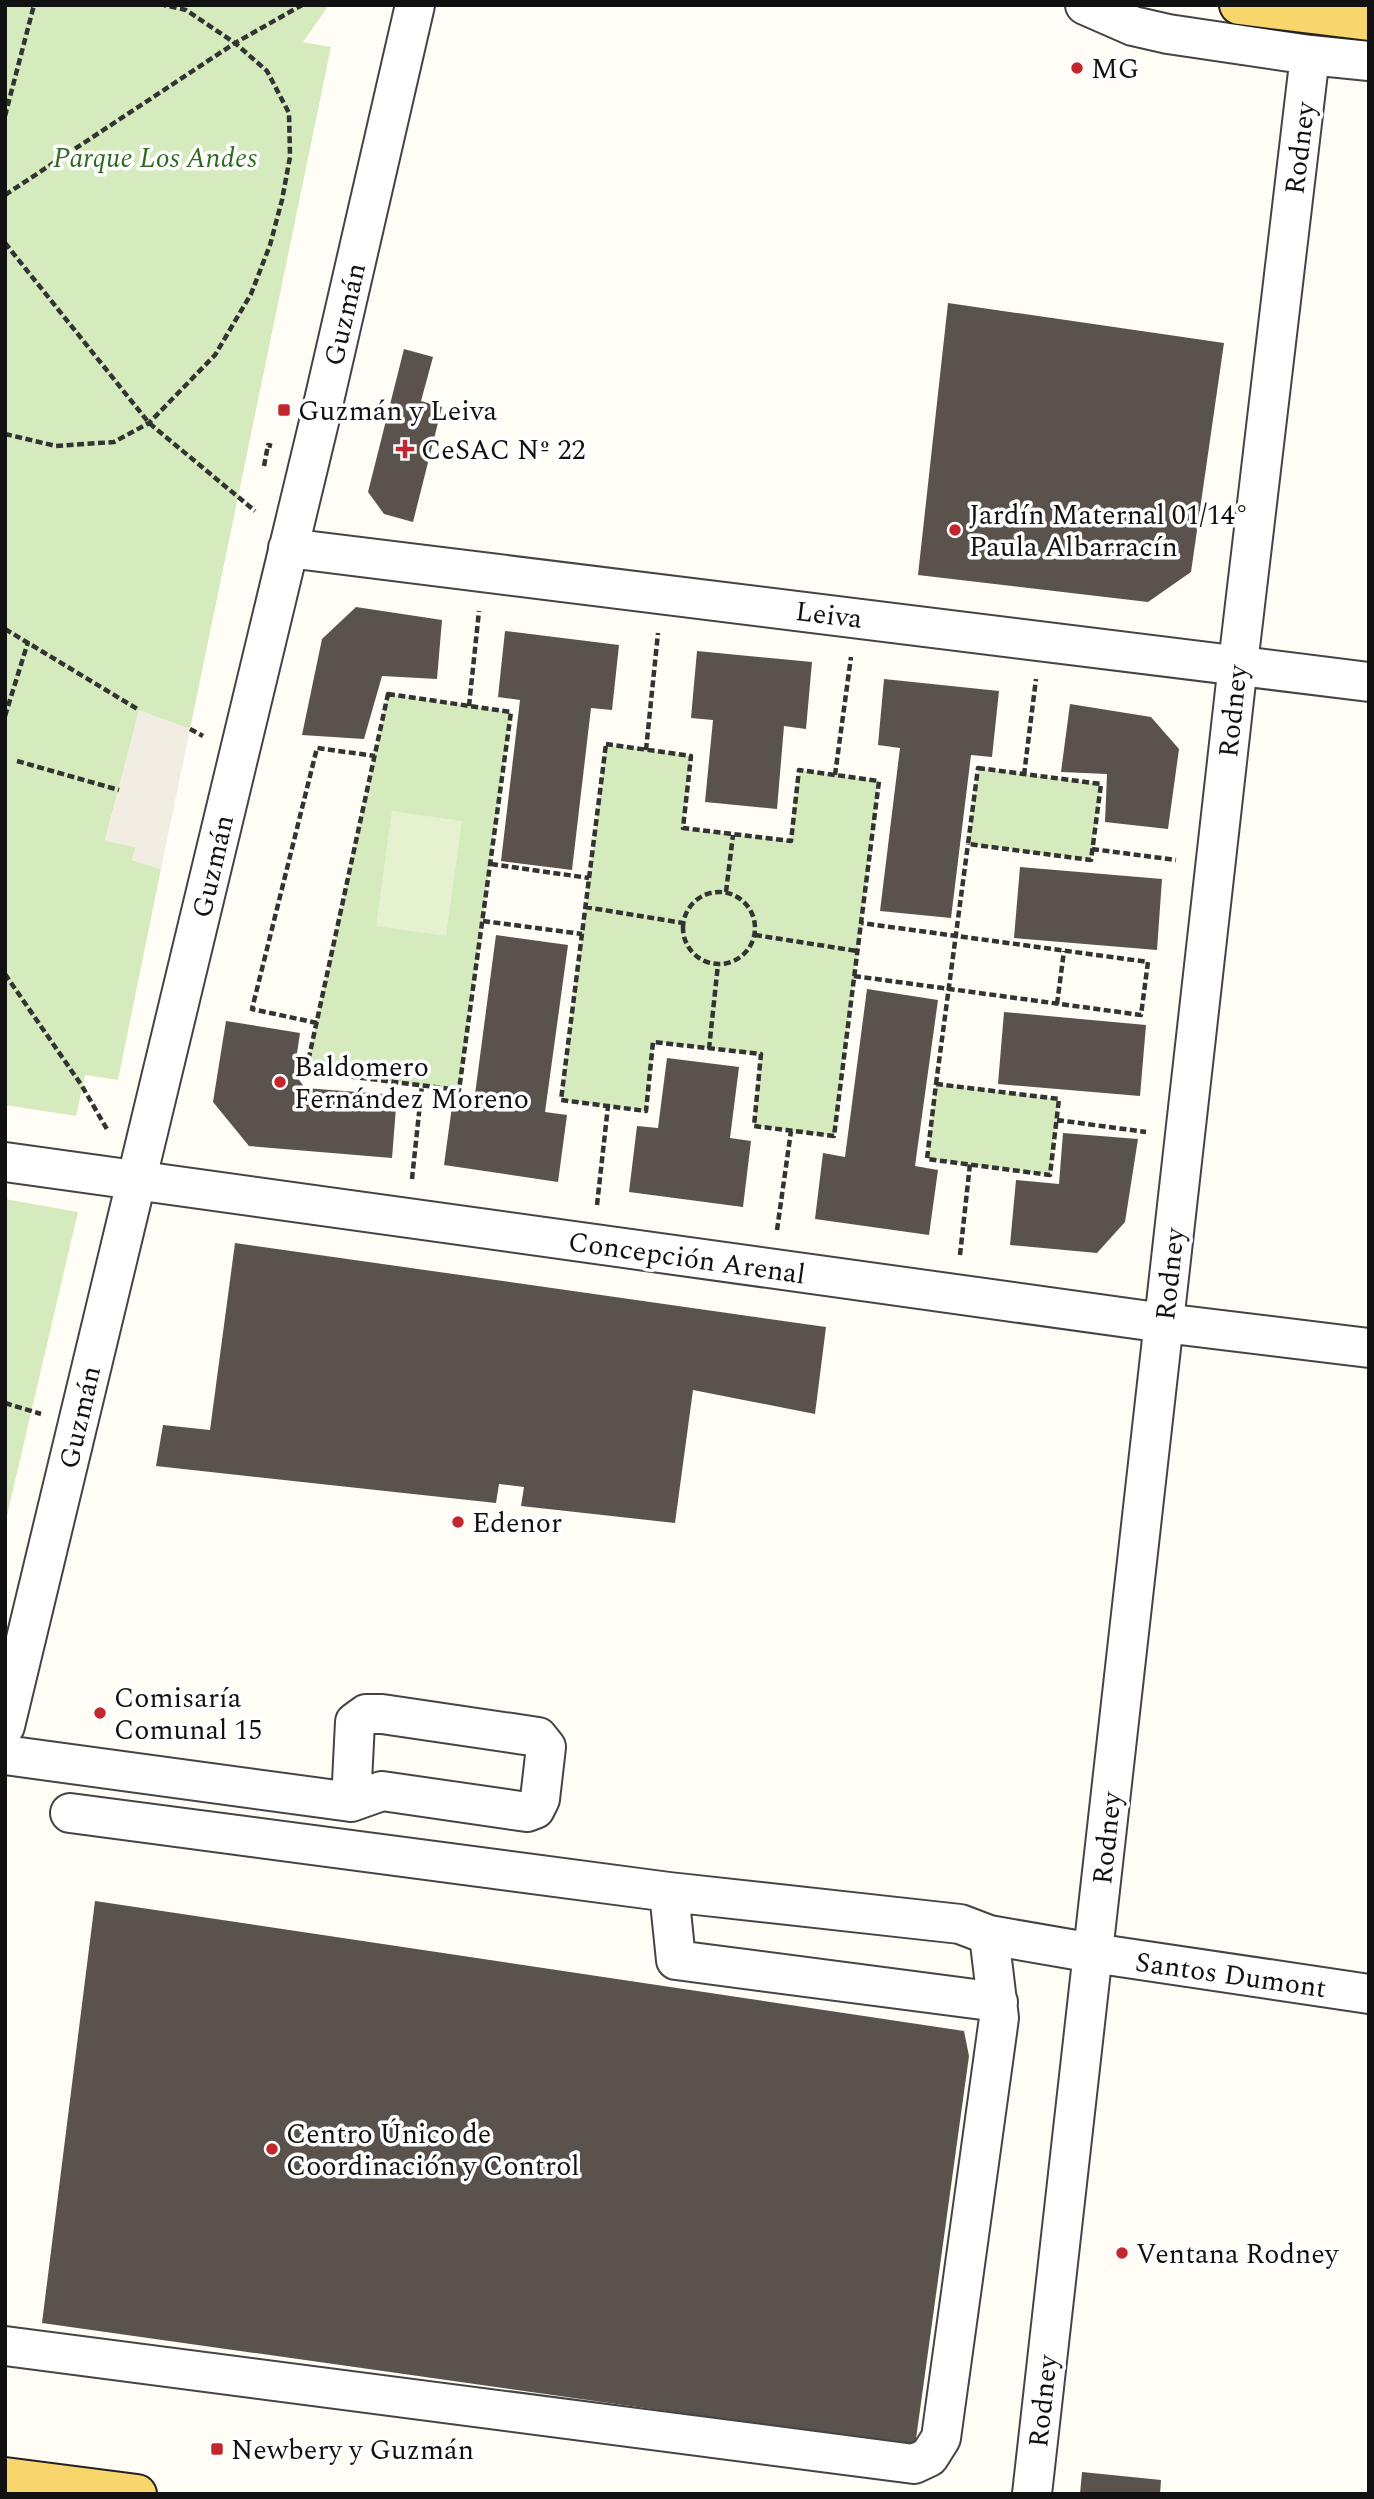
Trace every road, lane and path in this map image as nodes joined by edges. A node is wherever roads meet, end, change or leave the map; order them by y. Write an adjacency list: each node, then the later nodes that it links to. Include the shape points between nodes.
1 (34, 5): 11 (path)
2 (164, 5): 8 (path, via 187,10)
3 (302, 5): 8 (path)
4 (415, 5): 16 (street, Guzmán)
5 (1084, 5): 9 (street, via 1133,26 1168,34)
6 (1239, 5): 7 (main road)
7 (1369, 21)
8 (235, 43): 12 (path); 14 (path, via 267,71 289,113 290,157 282,200 251,295 215,355)
9 (1310, 55): 10 (street); 26 (street, Rodney)
10 (1369, 61)
11 (5, 116)
12 (5, 195)
13 (5, 243): 14 (path)
14 (149, 424): 15 (path, via 103,443 56,446); 18 (path, via 256,512)
15 (5, 434)
16 (311, 454): 17 (path, via 268,445); 19 (street, Guzmán)
17 (263, 471)
18 (258, 498)
19 (288, 548): 20 (street, Leiva); 68 (street, Guzmán)
20 (484, 572): 21 (street, Leiva); 28 (path)
21 (662, 594): 22 (street, Leiva); 31 (path)
22 (856, 618): 24 (street, Leiva); 34 (path)
23 (5, 629): 25 (path)
24 (1041, 640): 26 (street, Leiva); 35 (path)
25 (28, 642): 29 (path); 30 (path)
26 (1238, 664): 27 (street, Leiva); 41 (street, Rodney)
27 (1369, 682)
28 (470, 706): 32 (path, via 388,694); 40 (path, via 512,712)
29 (139, 710)
30 (5, 716)
31 (646, 750): 37 (path, via 691,756 683,828); 42 (path, via 606,744)
32 (375, 756): 58 (path); 58 (path, via 317,748 251,1009)
33 (17, 761): 36 (path)
34 (835, 775): 37 (path, via 799,770 790,841); 47 (path, via 879,780)
35 (1024, 775): 38 (path, via 978,768); 39 (path, via 1101,784)
36 (119, 790)
37 (733, 835): 43 (path)
38 (968, 844): 39 (path, via 1091,860); 50 (path)
39 (1093, 849): 41 (path)
40 (491, 864): 42 (path); 45 (path)
41 (1215, 864): 65 (street, Rodney)
42 (589, 878): 44 (path)
43 (726, 892): 46 (path, via 715,891 693,902); 49 (path, via 752,912)
44 (585, 907): 46 (path); 48 (path)
45 (483, 920): 48 (path); 61 (path, via 459,1090)
46 (683, 923): 53 (path, via 691,951)
47 (861, 923): 50 (path); 51 (path)
48 (582, 934): 62 (path, via 561,1100)
49 (755, 935): 51 (path); 53 (path, via 745,953)
50 (956, 936): 52 (path); 56 (path)
51 (857, 951): 55 (path)
52 (1064, 951): 57 (path); 57 (path, via 1149,962 1141,1015)
53 (718, 964): 59 (path)
54 (5, 974): 68 (path, via 82,1086)
55 (854, 976): 56 (path); 64 (path, via 834,1136)
56 (949, 989): 57 (path); 60 (path)
57 (1057, 1004)
58 (317, 1023): 61 (path, via 306,1071)
59 (709, 1049): 62 (path, via 653,1042 646,1111); 64 (path, via 761,1055 754,1126)
60 (936, 1083): 63 (path, via 1059,1099); 67 (path, via 927,1159)
61 (422, 1085): 69 (path)
62 (608, 1106): 70 (path)
63 (1057, 1120): 65 (path); 67 (path, via 1050,1175)
64 (791, 1131): 71 (path)
65 (1185, 1136): 73 (street, Rodney)
66 (5, 1161): 68 (street, Concepción Arenal)
67 (970, 1164): 72 (path)
68 (136, 1180): 69 (street, Concepción Arenal); 75 (street, Guzmán)
69 (408, 1218): 70 (street, Concepción Arenal)
70 (593, 1244): 71 (street, Concepción Arenal)
71 (772, 1269): 72 (street, Concepción Arenal)
72 (955, 1294): 73 (street, Concepción Arenal)
73 (1164, 1323): 74 (street, Concepción Arenal); 81 (street, Rodney)
74 (1369, 1348)
75 (5, 1726)
76 (5, 1755): 77 (street)
77 (351, 1802): 77 (street, via 382,1791 527,1812 535,1809 540,1799 546,1747 538,1737 366,1714 355,1722)
78 (70, 1813): 79 (street, Santos Dumont)
79 (669, 1892): 80 (street, Santos Dumont, via 960,1924); 83 (street, via 676,1959)
80 (989, 1935): 81 (street, Santos Dumont); 83 (street)
81 (1093, 1953): 82 (street, Santos Dumont); 87 (street, Rodney)
82 (1369, 1994)
83 (998, 2002): 84 (street, via 941,2438 929,2457 914,2464)
84 (5, 2346)
85 (5, 2477): 86 (main road)
86 (137, 2494)
87 (1032, 2494)

